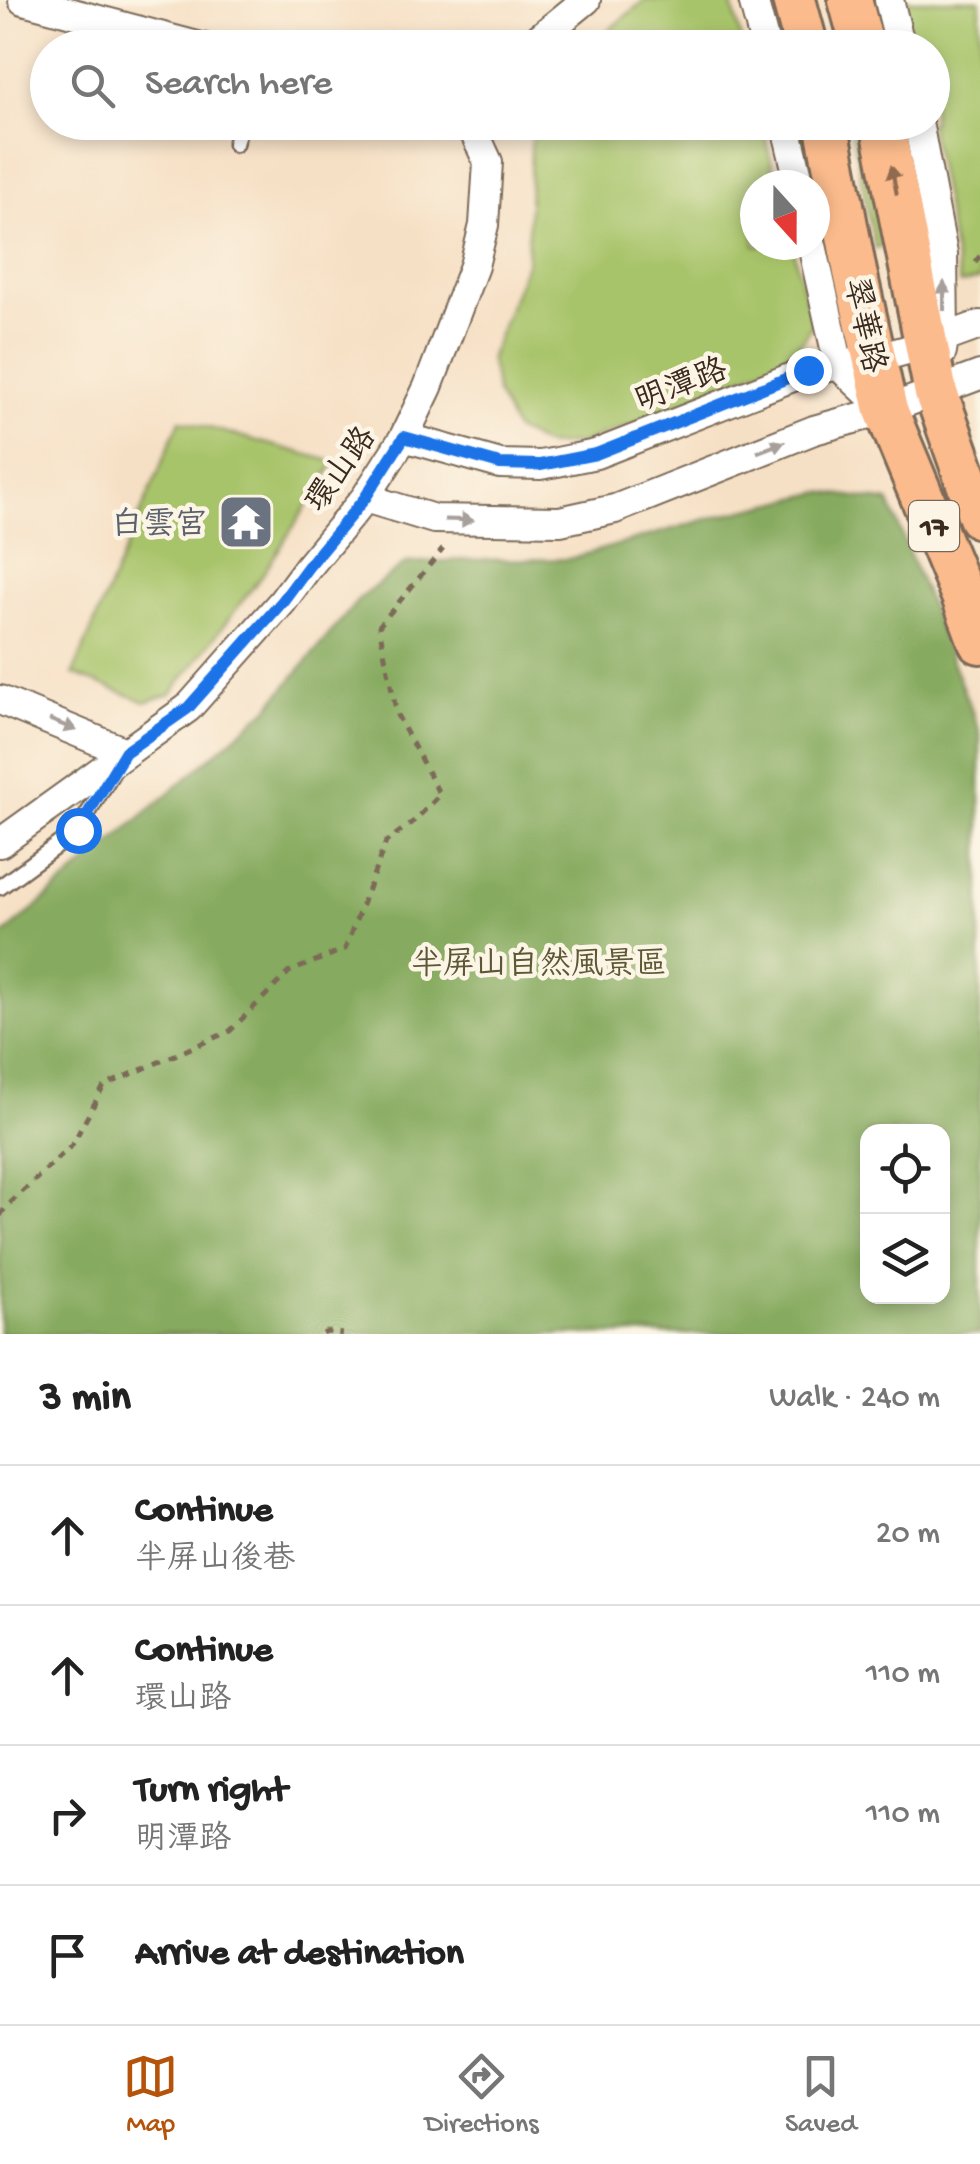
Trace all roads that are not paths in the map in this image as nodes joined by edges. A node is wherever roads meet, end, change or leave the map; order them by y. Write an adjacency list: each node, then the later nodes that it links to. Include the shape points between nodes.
1 (23, 0): 7 (street)
2 (586, 0): 8 (street)
3 (753, 0): 9 (street)
4 (794, 0): 10 (main road)
5 (850, 0): 11 (main road)
6 (889, 0): 12 (street)
7 (137, 30)
8 (549, 30)
9 (761, 30)
10 (802, 30)
11 (858, 30)
12 (896, 30)
13 (236, 140): 19 (lane)
14 (477, 140): 28 (street, 環山路, via 488,162 474,266)
15 (789, 140): 20 (street)
16 (828, 140): 24 (main road, 翠華路 / 17)
17 (886, 140): 23 (main road, 翠華路 / 17, one-way to 17)
18 (922, 140): 23 (street, 翠華路, one-way to 18, via 944,254)
19 (235, 144)
20 (796, 170)
21 (818, 260): 24 (street, 翠華路)
22 (980, 325): 23 (street, 明潭路)
23 (935, 341): 24 (street, 明潭路); 26 (main road, 翠華路 / 17)
24 (856, 362): 27 (main road, 翠華路 / 17); 28 (street, 明潭路, via 808,370 596,454 540,465 500,464)
25 (980, 376): 26 (street)
26 (936, 393): 27 (street); 30 (main road, 翠華路 / 17)
27 (886, 410): 29 (street, one-way to 27, via 434,519 560,522); 31 (main road, 翠華路 / 17)
28 (404, 437): 29 (street, 環山路)
29 (365, 498): 33 (street, 環山路, via 188,708)
30 (980, 517)
31 (980, 642)
32 (0, 700): 33 (street, one-way to 33)
33 (125, 752): 34 (street, 環山路); 35 (lane, via 78,830)
34 (0, 844)
35 (0, 887)

